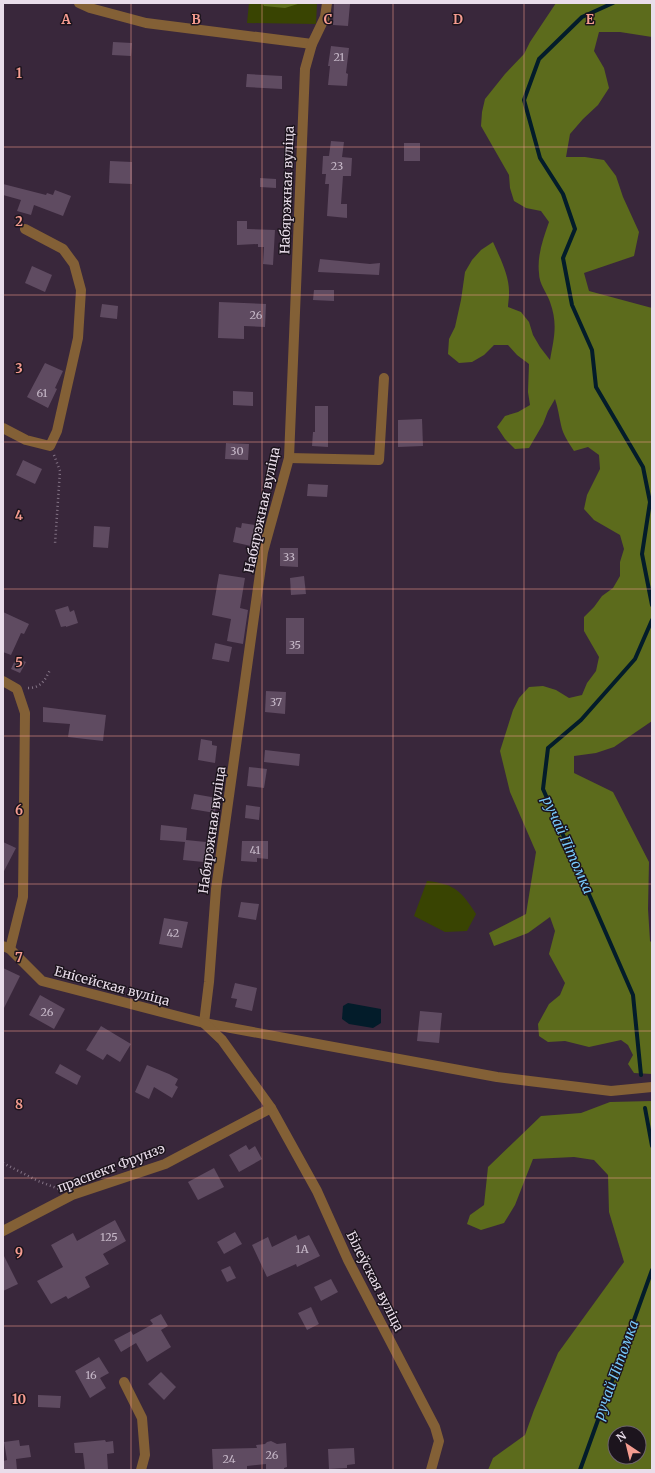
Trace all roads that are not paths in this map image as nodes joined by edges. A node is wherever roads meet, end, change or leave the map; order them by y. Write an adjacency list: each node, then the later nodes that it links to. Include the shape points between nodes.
1 (80, 3): 3 (street, via 90,8 146,22)
2 (327, 3): 3 (street, Набярэжная вуліца, via 325,17)
3 (312, 44): 7 (street, Набярэжная вуліца, via 305,69)
4 (26, 229): 6 (street, via 63,250 74,264 81,290 78,338 57,430 50,446 26,440)
5 (384, 378): 7 (street, via 379,460)
6 (3, 428)
7 (289, 458): 10 (street, Набярэжная вуліца, via 263,552 216,889)
8 (3, 681): 9 (street, via 17,689 25,713 23,897)
9 (6, 948): 10 (street, Енісейская вуліца, via 42,980)
10 (204, 1023): 11 (street, Енісейская вуліца, via 497,1077 611,1091); 12 (street, Білеўская вуліца, via 222,1040)
11 (652, 1087)
12 (270, 1108): 13 (street, праспект Фрунзэ, via 165,1164 72,1195); 16 (street, Білеўская вуліца, via 317,1192 348,1260 435,1427 439,1441)
13 (3, 1230)
14 (124, 1382): 15 (street, via 142,1418 145,1455)
15 (141, 1470)
16 (431, 1470)

